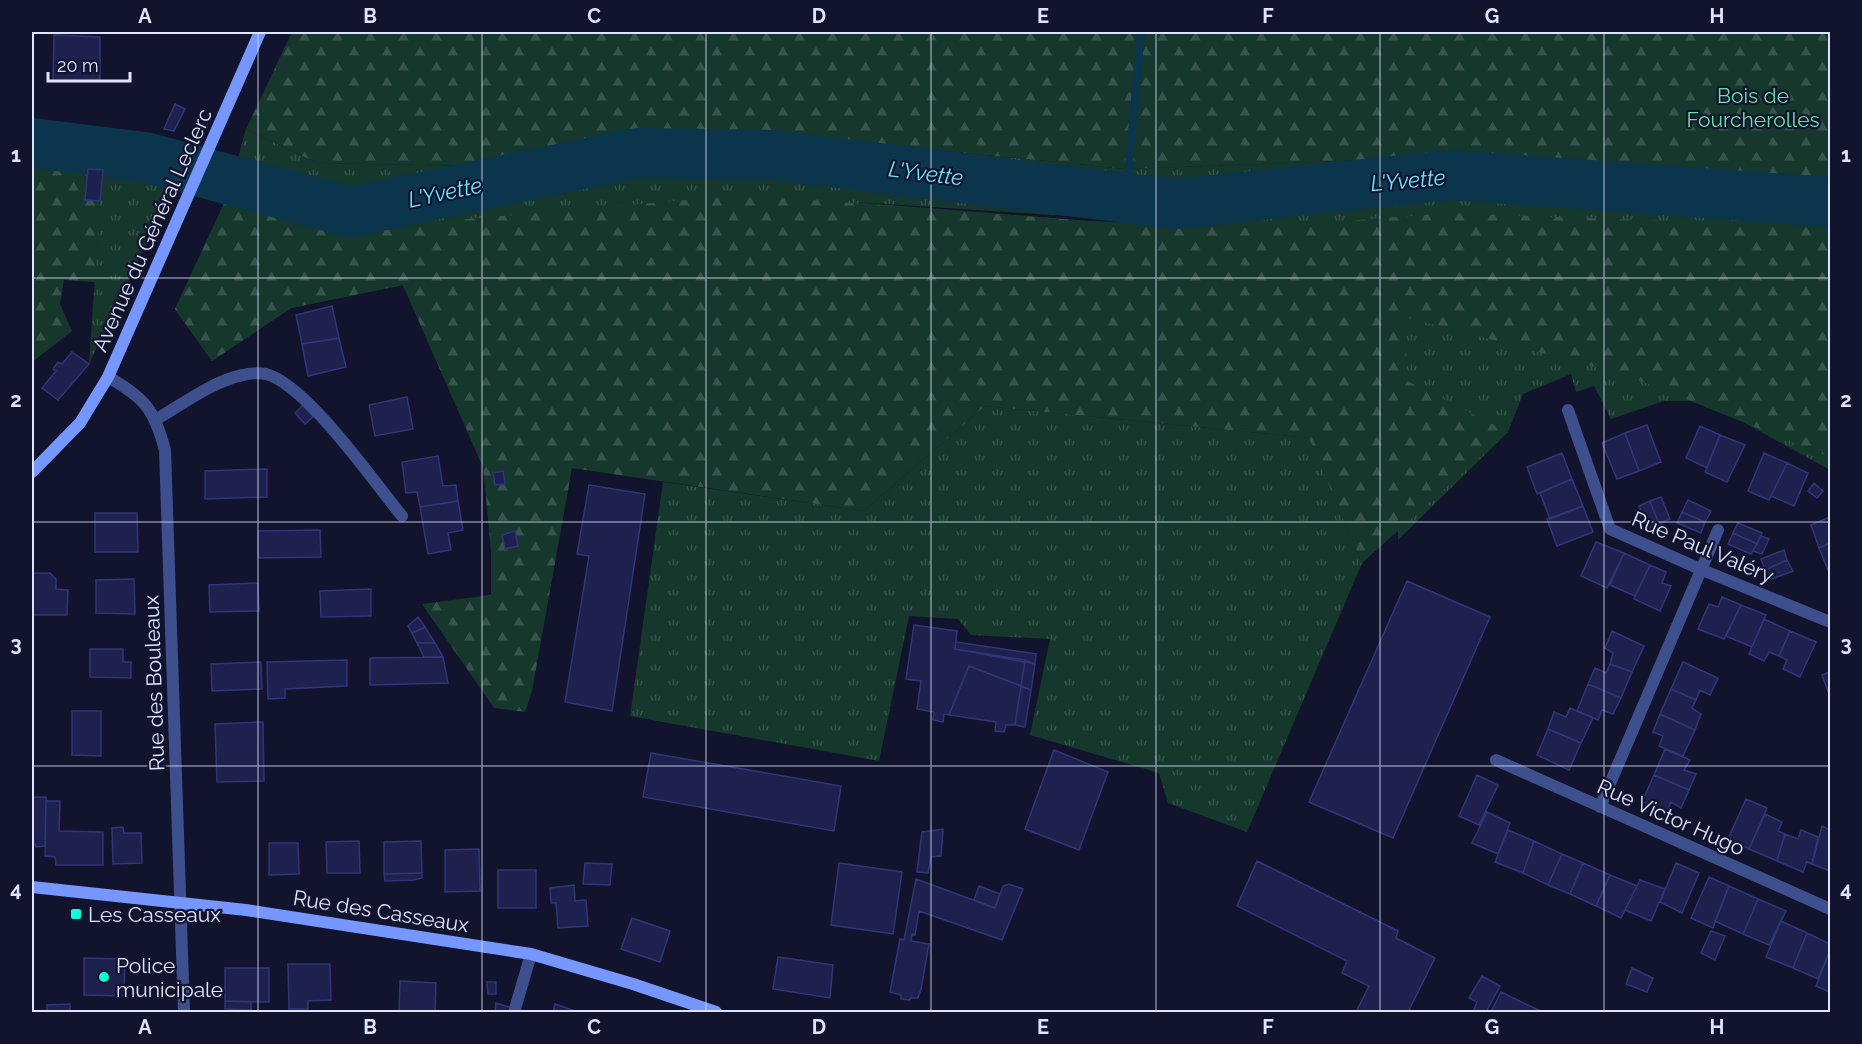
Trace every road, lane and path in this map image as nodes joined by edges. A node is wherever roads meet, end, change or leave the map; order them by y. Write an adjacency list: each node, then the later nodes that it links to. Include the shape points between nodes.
1 (260, 32): 2 (street, Avenue du Général Leclerc)
2 (108, 377): 4 (street, Rue des Bouleaux, via 134,393); 5 (street, Avenue du Général Leclerc, via 80,423)
3 (1568, 410): 8 (street, Rue Paul Valéry, via 1610,529)
4 (157, 419): 6 (street, via 227,379 266,374 284,383 310,405); 13 (street, Rue des Bouleaux, via 165,450)
5 (32, 472)
6 (402, 516)
7 (1718, 530): 8 (street)
8 (1700, 569): 9 (street, Rue Paul Valéry); 11 (street)
9 (1830, 622)
10 (1496, 760): 11 (street, Rue Victor Hugo)
11 (1600, 807): 14 (street, Rue Victor Hugo)
12 (32, 887): 13 (street, Rue des Casseaux)
13 (182, 904): 15 (street, Rue des Casseaux, via 374,928); 17 (street, Rue des Bouleaux)
14 (1830, 909)
15 (531, 954): 16 (street); 18 (street, Rue des Casseaux)
16 (515, 1009)
17 (184, 1012)
18 (716, 1012)

